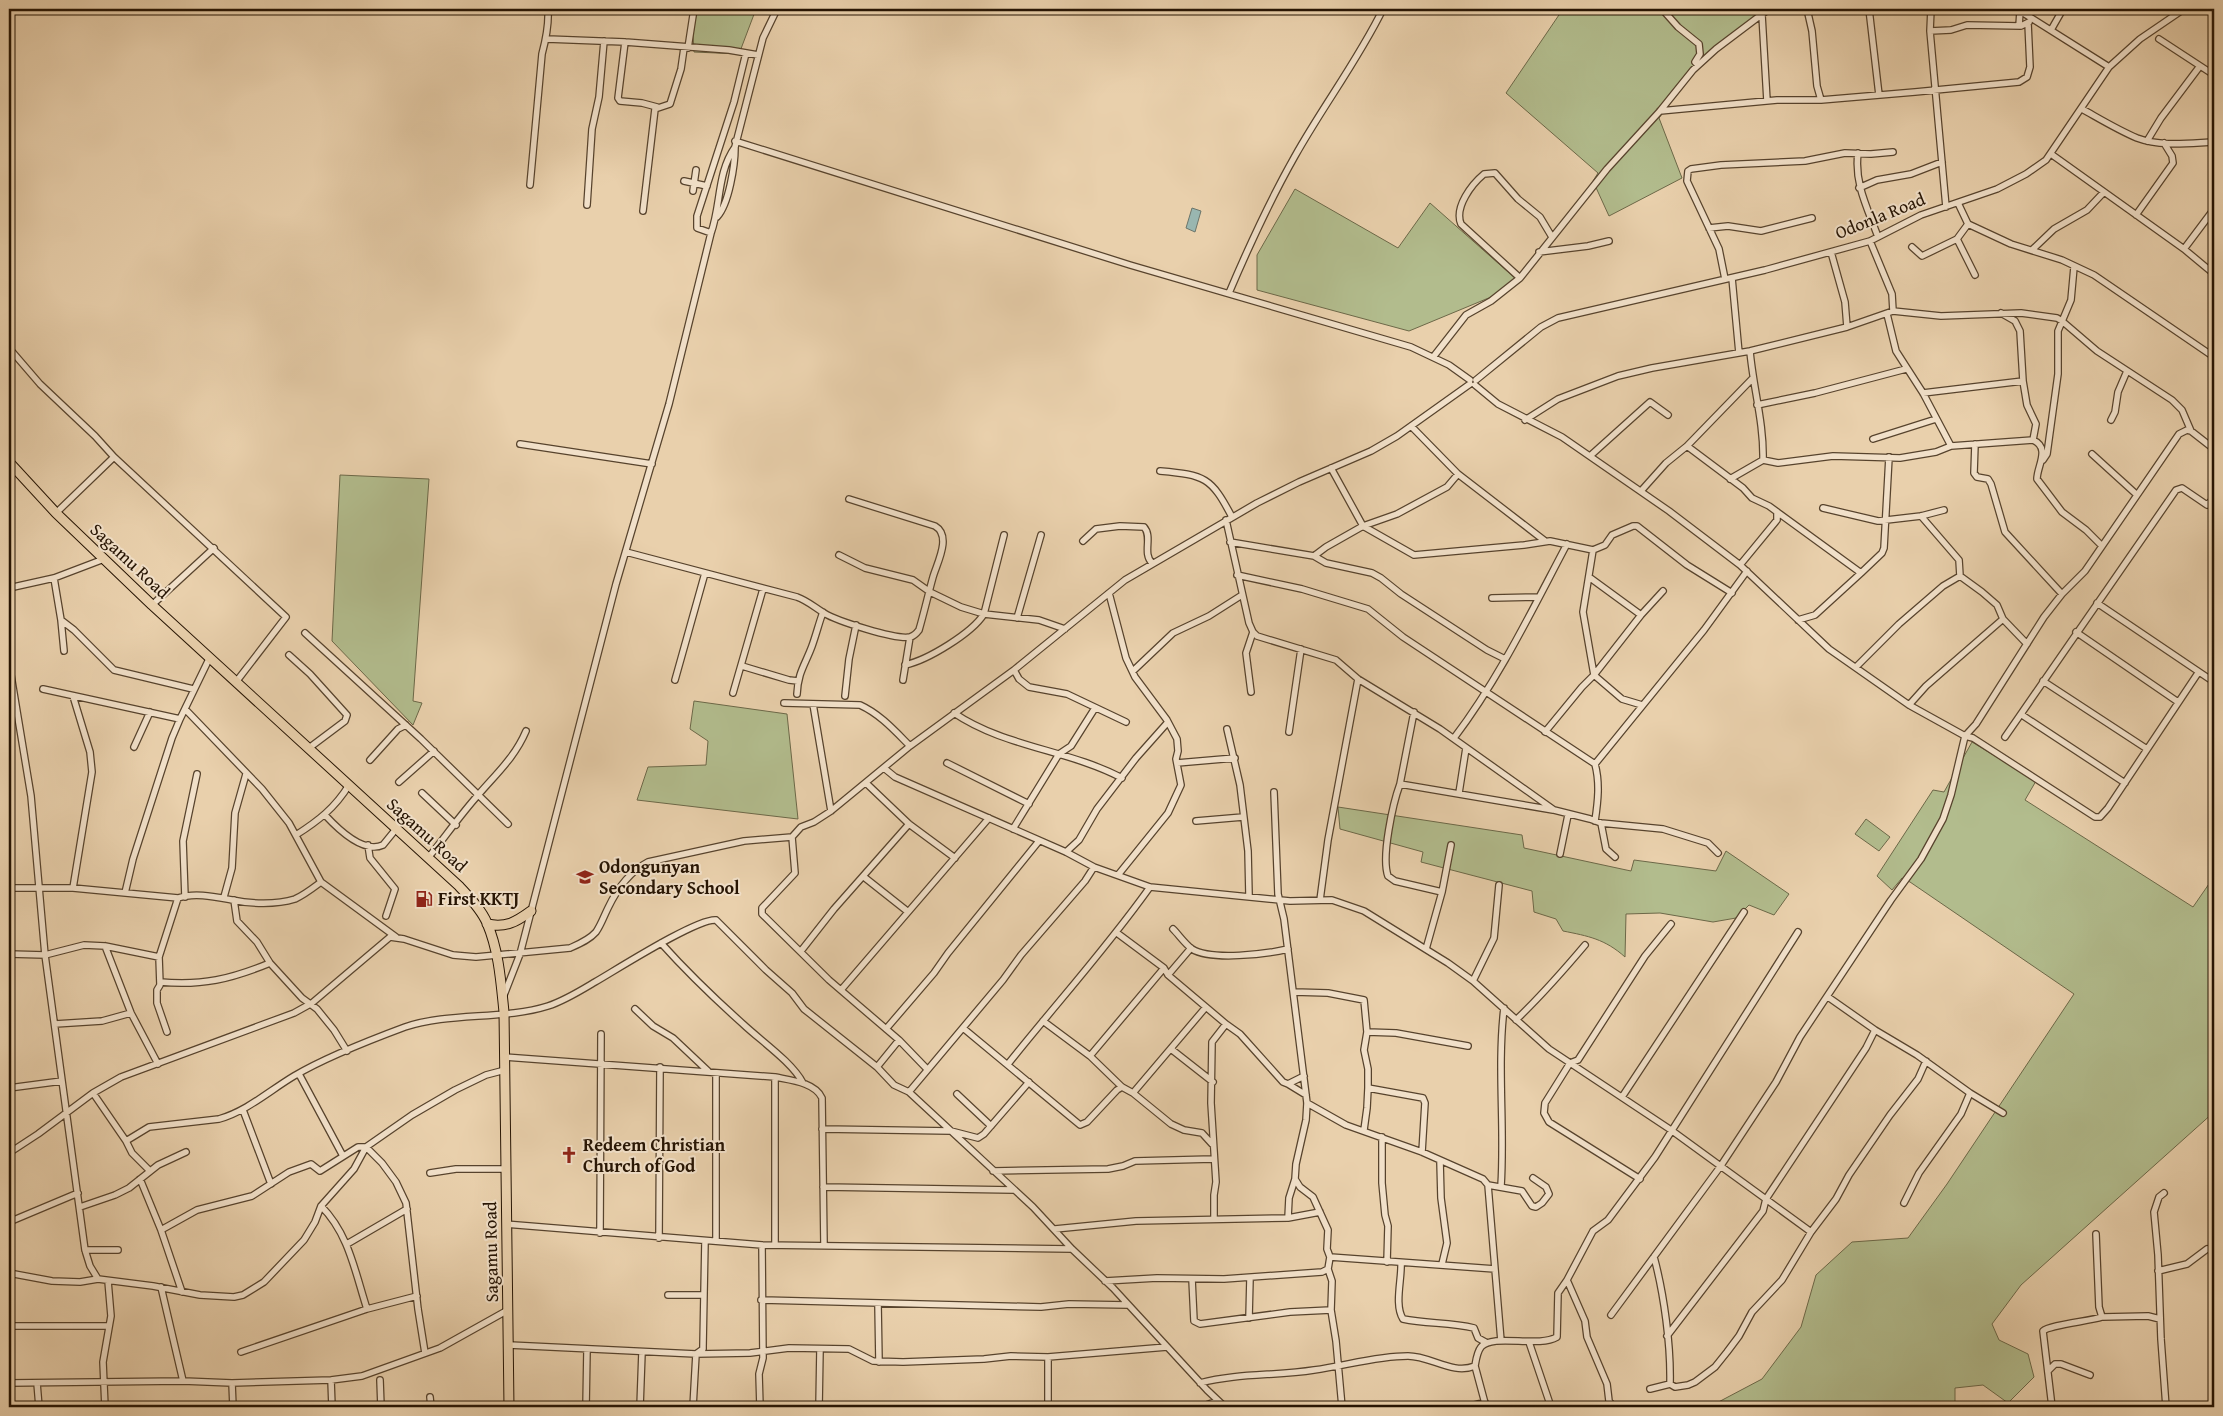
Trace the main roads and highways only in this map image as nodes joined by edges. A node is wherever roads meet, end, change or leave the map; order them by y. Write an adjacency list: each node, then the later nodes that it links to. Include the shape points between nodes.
1 (9, 462): 3 (highway, Sagamu Road, via 56,513 152,605 459,886)
2 (531, 911): 3 (highway, via 508,924)
3 (488, 924): 4 (highway, Sagamu Road, via 496,954 504,1012)
4 (509, 1407)

